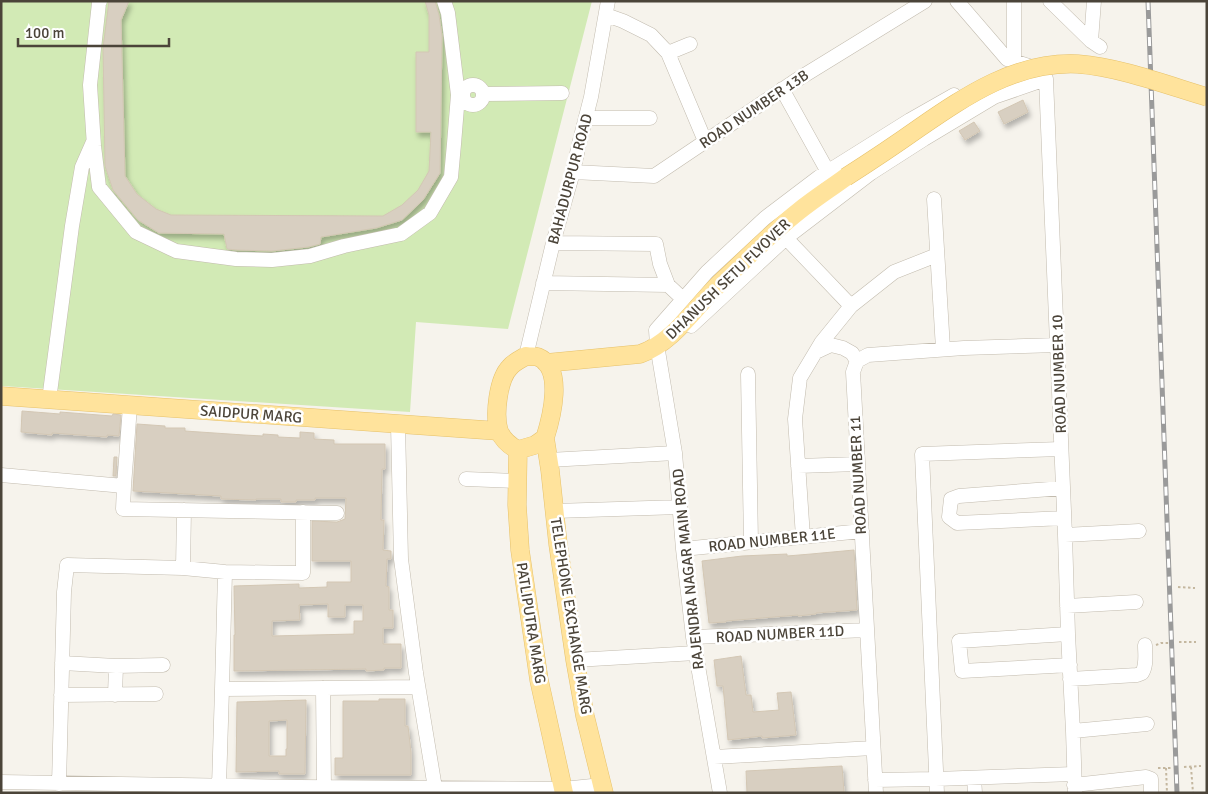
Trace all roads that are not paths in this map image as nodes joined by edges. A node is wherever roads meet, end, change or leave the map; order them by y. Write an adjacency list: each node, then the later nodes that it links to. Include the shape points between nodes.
1 (100, 1): 19 (street, via 90,85)
2 (444, 1): 15 (street)
3 (924, 1): 13 (street, ROAD NUMBER 13B)
4 (957, 1): 11 (street, via 1007,60)
5 (1014, 1): 11 (street)
6 (1050, 1): 7 (street, via 1096,44)
7 (1094, 1)
8 (607, 8): 10 (street, via 623,21 651,35); 17 (street, BAHADURPUR ROAD)
9 (690, 44): 10 (street)
10 (668, 53): 20 (street)
11 (1019, 64): 12 (street, via 1041,70); 22 (street, via 910,120)
12 (1046, 79): 24 (street, via 994,97 924,139); 31 (street, ROAD NUMBER 10)
13 (782, 89): 20 (street, ROAD NUMBER 13B); 22 (street)
14 (562, 92): 15 (street, via 483,94 480,102 474,105)
15 (461, 95): 19 (street, via 451,177 430,213 401,234 310,256 236,260 176,251 136,232 99,187)
16 (1207, 97): 32 (main road, DHANUSH SETU FLYOVER, bridge, via 1133,75 1079,64 1033,67 984,86 800,210 717,286)
17 (586, 118): 18 (street); 21 (street, BAHADURPUR ROAD)
18 (650, 118)
19 (93, 140): 42 (street, via 82,167)
20 (705, 141): 21 (street, ROAD NUMBER 13B, via 654,176)
21 (573, 172): 25 (street, BAHADURPUR ROAD)
22 (828, 172): 29 (street, via 765,218)
23 (934, 199): 26 (street)
24 (786, 238): 30 (street); 32 (street)
25 (553, 243): 27 (street, BAHADURPUR ROAD); 28 (street, via 656,244)
26 (937, 255): 30 (street, via 894,272); 33 (street)
27 (544, 283): 28 (street); 35 (street, BAHADURPUR ROAD)
28 (668, 285): 29 (street)
29 (683, 299): 32 (street, via 656,330)
30 (851, 306): 34 (street)
31 (1058, 345): 33 (street); 47 (street, ROAD NUMBER 10)
32 (660, 348): 36 (main road, via 640,354); 49 (street, RAJENDRA NAGAR MAIN ROAD)
33 (943, 349): 37 (street, via 868,355)
34 (815, 352): 37 (street, via 831,345 852,353); 52 (street, via 800,378 795,418)
35 (526, 356): 38 (main road, via 538,357); 45 (main road, via 509,367 502,379 498,397)
36 (572, 360): 38 (main road); 40 (main road)
37 (857, 361): 51 (street, ROAD NUMBER 11, via 853,372)
38 (546, 363): 40 (main road)
39 (748, 374): 68 (street)
40 (554, 384): 46 (main road, via 552,412)
41 (2, 396): 42 (main road, SAIDPUR MARG)
42 (49, 400): 43 (main road, SAIDPUR MARG)
43 (130, 406): 44 (main road, SAIDPUR MARG); 56 (street)
44 (398, 425): 45 (main road, SAIDPUR MARG); 84 (street, via 401,559)
45 (499, 431): 48 (main road, via 509,445)
46 (545, 438): 48 (main road); 50 (main road, TELEPHONE EXCHANGE MARG)
47 (1061, 449): 57 (street, ROAD NUMBER 10); 100 (street, via 922,454)
48 (518, 450): 55 (main road, PATLIPUTRA MARG)
49 (675, 452): 50 (street); 58 (street, RAJENDRA NAGAR MAIN ROAD)
50 (549, 460): 60 (main road, TELEPHONE EXCHANGE MARG)
51 (858, 464): 52 (street); 64 (street, ROAD NUMBER 11)
52 (798, 466): 67 (street)
53 (1, 475): 56 (street)
54 (466, 479): 55 (street)
55 (517, 481): 106 (main road, PATLIPUTRA MARG, via 520,550 539,680)
56 (124, 486): 59 (street, via 122,509)
57 (1063, 488): 63 (street, ROAD NUMBER 10); 63 (street, via 959,496 951,499 949,517 957,523)
58 (680, 507): 60 (street); 69 (street, RAJENDRA NAGAR MAIN ROAD)
59 (184, 510): 61 (street); 70 (street)
60 (555, 511): 79 (main road, TELEPHONE EXCHANGE MARG)
61 (303, 512): 62 (street); 71 (street, via 304,573)
62 (337, 513)
63 (1064, 518): 66 (street, ROAD NUMBER 10)
64 (862, 530): 67 (street, ROAD NUMBER 11E); 74 (street, ROAD NUMBER 11)
65 (1139, 531): 66 (street)
66 (1065, 535): 73 (street, ROAD NUMBER 10)
67 (803, 537): 68 (street, ROAD NUMBER 11E)
68 (751, 542): 69 (street, ROAD NUMBER 11E)
69 (683, 549): 76 (street, RAJENDRA NAGAR MAIN ROAD)
70 (183, 568): 71 (street); 80 (street, via 67,565)
71 (225, 572): 86 (street)
72 (1136, 602): 73 (street)
73 (1067, 606): 75 (street, ROAD NUMBER 10)
74 (867, 630): 76 (street, ROAD NUMBER 11D); 92 (street, ROAD NUMBER 11)
75 (1068, 634): 83 (street, ROAD NUMBER 10); 83 (street, via 959,640 962,671)
76 (693, 637): 78 (street, RAJENDRA NAGAR MAIN ROAD)
77 (1149, 645): 83 (street, via 1145,669 1137,676)
78 (696, 653): 79 (street); 93 (street, RAJENDRA NAGAR MAIN ROAD)
79 (575, 660): 104 (main road, TELEPHONE EXCHANGE MARG)
80 (62, 663): 82 (street); 88 (street)
81 (163, 665): 82 (street)
82 (116, 666): 89 (street)
83 (1070, 672): 91 (street, ROAD NUMBER 10)
84 (418, 687): 85 (street); 102 (street)
85 (323, 688): 86 (street); 101 (street)
86 (222, 689): 98 (street)
87 (156, 694): 89 (street)
88 (61, 695): 89 (street); 96 (street)
89 (115, 695)
90 (1147, 724): 91 (street)
91 (1073, 731): 97 (street, ROAD NUMBER 10)
92 (873, 748): 93 (street); 99 (street, ROAD NUMBER 11)
93 (714, 758): 107 (street, RAJENDRA NAGAR MAIN ROAD)
94 (974, 778): 97 (street); 100 (street); 108 (street)
95 (1, 782): 96 (street)
96 (59, 784): 103 (street)
97 (1074, 784): 109 (street, via 1146,777 1151,779)
98 (219, 786): 103 (street); 105 (street)
99 (876, 786): 100 (street)
100 (937, 786)
101 (324, 788): 102 (street); 105 (street)
102 (435, 788): 106 (street)
103 (165, 789)
104 (603, 789): 106 (street)
105 (298, 790)
106 (564, 791)
107 (720, 793)
108 (976, 793)
109 (1151, 793)

